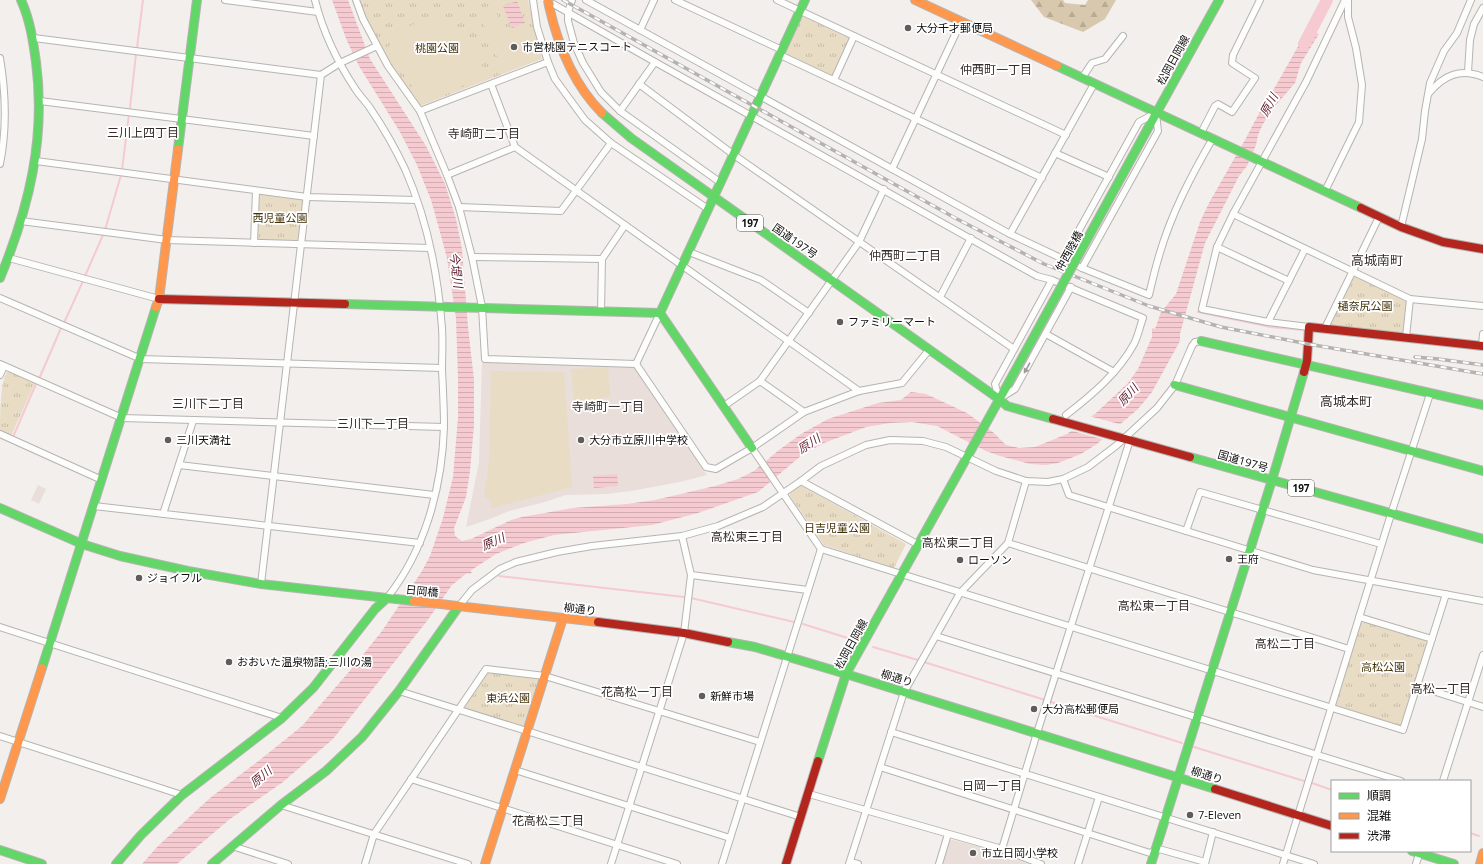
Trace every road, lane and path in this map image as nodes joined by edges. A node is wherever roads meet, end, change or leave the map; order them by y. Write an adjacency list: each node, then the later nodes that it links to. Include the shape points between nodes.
1 (21, 0): 28 (main road)
2 (198, 0): 32 (main road)
3 (225, 0): 22 (street)
4 (315, 0): 22 (street)
5 (356, 0): 29 (street)
6 (533, 0): 33 (street, via 537,27)
7 (572, 0): 23 (street)
8 (586, 0): 25 (street)
9 (654, 0): 25 (street)
10 (675, 0): 30 (street)
11 (777, 0): 21 (street)
12 (806, 0): 21 (main road)
13 (914, 0): 24 (main road)
14 (1219, 0): 50 (main road, 松岡日岡線)
15 (1260, 0): 55 (street, via 1233,55 1232,63 1255,78 1232,112 1218,104 1214,106)
16 (1345, 0): 64 (street, via 1306,82)
17 (1348, 0): 75 (street, via 1348,18 1362,85 1359,122)
18 (1471, 0): 45 (street, via 1457,33 1444,51)
19 (548, 2): 23 (street); 77 (main road, 国道197号 / 197, via 565,59 574,78 593,103 621,131)
20 (1483, 8): 36 (street, via 1474,24 1470,40)
21 (800, 11): 26 (street); 30 (main road)
22 (318, 12): 35 (street)
23 (568, 12): 34 (street); 49 (street, via 574,43 583,63 601,92)
24 (961, 22): 37 (street); 40 (main road)
25 (640, 30): 46 (street)
26 (854, 36): 37 (street); 41 (street)
27 (1123, 36): 40 (street, via 1105,59 1092,63)
28 (34, 38): 32 (street); 47 (main road)
29 (374, 47): 35 (street); 48 (street)
30 (781, 52): 41 (street); 46 (main road)
31 (0, 58): 65 (street, via 5,98)
32 (190, 58): 38 (street); 52 (main road)
33 (548, 62): 42 (street); 59 (street, via 570,101 585,120)
34 (655, 62): 43 (street); 51 (street)
35 (340, 63): 38 (street); 78 (street, via 387,136 405,169)
36 (1468, 72): 39 (street); 45 (street, via 1448,76)
37 (937, 74): 53 (street); 56 (street)
38 (321, 75): 57 (street)
39 (1483, 77)
40 (1082, 78): 44 (main road)
41 (834, 80): 53 (street)
42 (491, 84): 48 (street); 60 (street)
43 (639, 84): 49 (street); 62 (street)
44 (1094, 84): 50 (main road); 56 (street)
45 (1428, 94): 85 (street, via 1422,139)
46 (761, 97): 51 (main road); 66 (street)
47 (40, 100): 52 (street); 63 (main road)
48 (420, 111): 67 (street)
49 (620, 111): 71 (street)
50 (1156, 113): 54 (main road, 松岡日岡線); 55 (main road); 68 (street, via 1139,122); 102 (street, via 1158,130)
51 (752, 116): 62 (main road); 72 (street)
52 (182, 119): 57 (street); 70 (main road)
53 (916, 119): 66 (street); 69 (street)
54 (1147, 130): 143 (main road, 仲西陸橋, bridge)
55 (1201, 133): 58 (main road)
56 (1066, 135): 61 (street)
57 (314, 136): 76 (street)
58 (1216, 140): 64 (main road); 102 (street, via 1190,177 1175,209 1158,257 1150,295)
59 (610, 143): 73 (street); 80 (street)
60 (515, 147): 67 (street); 73 (street)
61 (1055, 154): 68 (street); 69 (street)
62 (734, 155): 71 (main road); 89 (street)
63 (36, 161): 70 (street); 83 (main road)
64 (1261, 161): 75 (main road); 81 (street)
65 (0, 164)
66 (892, 170): 86 (street)
67 (447, 175): 79 (street)
68 (1109, 177): 100 (street)
69 (1042, 178): 86 (street)
70 (174, 180): 74 (street); 88 (main road)
71 (721, 183): 77 (main road)
72 (884, 189): 87 (street); 89 (street)
73 (576, 190): 79 (street, via 561,211); 84 (street)
74 (256, 191): 76 (street); 90 (street)
75 (1324, 191): 82 (main road)
76 (307, 197): 78 (street); 91 (street)
77 (714, 197): 80 (main road); 105 (main road, 国道197号 / 197)
78 (416, 200): 93 (street)
79 (459, 207): 97 (street)
80 (708, 209): 96 (main road)
81 (1233, 214): 92 (street); 94 (street)
82 (1379, 217): 85 (main road); 103 (street)
83 (21, 221): 88 (street); 98 (main road)
84 (625, 225): 99 (street); 101 (street)
85 (1401, 227): 95 (main road, via 1443,242)
86 (1010, 234): 100 (street)
87 (971, 238): 106 (street, via 1038,276); 109 (street)
88 (166, 240): 90 (street); 111 (main road)
89 (859, 242): 105 (street); 109 (street)
90 (254, 243): 91 (street)
91 (301, 244): 93 (street); 113 (street)
92 (1217, 247): 107 (street); 120 (street, via 1202,309)
93 (430, 248): 114 (street)
94 (1305, 249): 103 (street); 107 (street)
95 (1483, 249)
96 (689, 252): 101 (main road); 119 (street, via 761,280)
97 (472, 257): 99 (street); 116 (street)
98 (9, 258): 104 (main road); 111 (street)
99 (602, 259): 117 (street)
100 (1063, 259): 102 (street)
101 (682, 266): 118 (main road); 126 (street)
102 (1082, 268)
103 (1353, 271): 112 (street); 122 (street)
104 (0, 278)
105 (831, 280): 119 (street); 130 (main road, 国道197号 / 197)
106 (1052, 280): 108 (street); 129 (street)
107 (1289, 281): 120 (street)
108 (1071, 288): 123 (street); 137 (street, via 1143,318 1134,343)
109 (940, 297): 129 (street)
110 (0, 298): 131 (street)
111 (160, 299): 113 (main road); 131 (main road)
112 (1410, 299): 115 (street); 125 (street)
113 (294, 303): 114 (main road); 132 (street)
114 (440, 306): 116 (main road); 136 (street)
115 (1483, 306)
116 (482, 307): 117 (main road); 133 (street, via 485,359)
117 (600, 311): 118 (main road)
118 (660, 313): 133 (street); 145 (main road)
119 (809, 313): 126 (street)
120 (1268, 322): 121 (street)
121 (1309, 327): 122 (main road); 135 (main road)
122 (1325, 328): 125 (main road)
123 (1046, 334): 137 (street); 143 (street, one-way to 143, via 1015,389)
124 (1483, 334): 128 (street)
125 (1406, 338): 128 (main road)
126 (788, 341): 139 (street); 141 (street)
127 (1201, 341): 135 (main road); 140 (street, via 1195,342 1192,346)
128 (1482, 346)
129 (1014, 349): 143 (street, via 995,384)
130 (929, 350): 141 (street, via 902,383); 143 (main road, 国道197号 / 197)
131 (140, 359): 132 (street); 149 (main road)
132 (287, 364): 136 (street); 152 (street)
133 (636, 364): 156 (street, via 706,468 716,469)
134 (2, 365): 138 (street); 149 (street)
135 (1306, 365): 142 (main road); 148 (main road)
136 (442, 368): 153 (street)
137 (1114, 372): 147 (street, via 1094,393)
138 (0, 375)
139 (760, 381): 145 (street); 146 (street)
140 (1175, 385): 148 (main road); 155 (street, via 1157,408)
141 (859, 391): 146 (street)
142 (1430, 394): 144 (main road); 157 (street)
143 (999, 399): 147 (main road, 国道197号 / 197); 151 (main road, 国道197号 / 197, via 1007,406); 158 (main road, 松岡日岡線)
144 (1483, 405)
145 (724, 406): 156 (main road)
146 (804, 412): 156 (street)
147 (1066, 415): 151 (main road, 国道197号 / 197)
148 (1290, 417): 157 (main road); 162 (main road)
149 (122, 418): 150 (street); 164 (main road)
150 (193, 421): 152 (street); 159 (street)
151 (1075, 421): 155 (main road, 国道197号 / 197)
152 (280, 423): 153 (street); 161 (street)
153 (444, 427): 168 (street)
154 (0, 434): 164 (street)
155 (1125, 436): 162 (main road, 国道197号 / 197); 163 (street, via 1088,467); 171 (street)
156 (752, 448): 167 (street)
157 (1411, 451): 160 (main road); 173 (street)
158 (967, 457): 165 (street, via 946,447 923,441 890,440 866,445 846,453 820,466); 166 (street, via 996,471); 184 (main road, 松岡日岡線)
159 (179, 465): 161 (street); 174 (street)
160 (1483, 471)
161 (274, 476): 168 (street); 175 (street)
162 (1272, 477): 172 (main road); 173 (main road, 国道197号 / 197)
163 (1063, 479): 166 (street, via 1048,482); 171 (street, via 1069,495)
164 (102, 480): 169 (main road)
165 (802, 481): 167 (street); 184 (street)
166 (1026, 481): 181 (street)
167 (783, 493): 178 (street, via 763,507 743,516); 185 (street)
168 (434, 495): 180 (street)
169 (94, 506): 174 (street); 182 (main road)
170 (0, 508): 182 (main road, 日岡橋)
171 (1109, 508): 176 (street); 187 (street)
172 (1262, 510): 176 (street, via 1200,492); 183 (street); 186 (main road)
173 (1392, 510): 177 (main road, 国道197号 / 197); 179 (main road, 国道197号 / 197); 183 (street)
174 (163, 514): 175 (street)
175 (268, 526): 180 (street); 191 (street)
176 (1186, 531): 186 (street)
177 (1483, 532)
178 (682, 536): 188 (street); 198 (street, via 592,546 516,562 500,569 472,590)
179 (1483, 539)
180 (420, 543): 195 (street, via 410,564)
181 (1008, 543): 187 (street); 193 (street)
182 (82, 544): 191 (main road, 日岡橋, via 147,563); 207 (main road)
183 (1381, 544): 190 (street)
184 (919, 545): 189 (main road, 松岡日岡線)
185 (821, 549): 189 (street); 192 (street)
186 (1249, 551): 190 (street, via 1313,570); 199 (main road)
187 (1090, 568): 199 (street); 203 (street)
188 (690, 575): 192 (street); 204 (street)
189 (902, 575): 193 (street); 212 (main road, 松岡日岡線)
190 (1370, 580): 194 (street); 200 (street)
191 (261, 584): 195 (main road, 日岡橋)
192 (808, 590): 210 (street)
193 (960, 593): 203 (street); 205 (street)
194 (1446, 594): 196 (street); 206 (street)
195 (386, 598): 197 (main road, 日岡橋); 223 (main road, via 375,608 313,688)
196 (1483, 601)
197 (444, 604): 198 (main road, 柳通り)
198 (459, 606): 201 (main road, 柳通り); 216 (main road)
199 (1230, 612): 208 (street); 211 (main road)
200 (1359, 617): 206 (street); 208 (street)
201 (563, 618): 204 (main road, 柳通り); 214 (main road)
202 (0, 627): 207 (street)
203 (1072, 627): 211 (street); 213 (street)
204 (684, 633): 210 (main road, 柳通り); 222 (street)
205 (936, 636): 213 (street); 217 (street)
206 (1432, 639): 215 (street)
207 (50, 643): 223 (street); 229 (main road)
208 (1349, 649): 220 (street)
209 (1483, 655): 218 (street)
210 (788, 656): 212 (main road, 柳通り); 230 (street)
211 (1212, 671): 220 (street); 224 (main road)
212 (846, 674): 217 (main road, 柳通り); 240 (main road, 松岡日岡線)
213 (1056, 674): 224 (street); 227 (street)
214 (545, 676): 221 (street, via 486,670); 222 (street); 225 (main road)
215 (1417, 686): 218 (street); 220 (street, via 1403,730)
216 (399, 691): 221 (street); 245 (main road, via 344,755)
217 (904, 692): 226 (street); 227 (main road, 柳通り)
218 (1468, 702): 219 (street); 239 (street)
219 (1483, 707)
220 (1331, 708): 231 (street)
221 (458, 710): 225 (street); 237 (street)
222 (659, 711): 230 (street); 232 (street)
223 (282, 718): 241 (main road)
224 (1197, 718): 231 (street); 236 (main road)
225 (527, 731): 232 (street); 234 (main road)
226 (891, 732): 233 (street); 235 (street)
227 (1037, 734): 235 (street); 236 (main road, 柳通り)
228 (0, 736): 229 (street)
229 (18, 742): 241 (street); 244 (main road)
230 (760, 742): 243 (street)
231 (1316, 755): 238 (street); 250 (street)
232 (642, 767): 243 (street); 246 (street)
233 (880, 767): 248 (street); 249 (street)
234 (515, 770): 246 (street); 247 (main road)
235 (1025, 774): 242 (street); 248 (street)
236 (1178, 778): 250 (main road, 柳通り); 252 (main road)
237 (411, 779): 247 (street); 255 (street)
238 (1398, 780)
239 (1443, 780)
240 (808, 794): 249 (street); 251 (main road, 松岡日岡線)
241 (182, 795): 270 (main road)
242 (1100, 797): 252 (street); 257 (street)
243 (742, 798): 251 (street); 258 (street)
244 (0, 799)
245 (281, 805): 255 (street); 260 (main road)
246 (629, 806): 258 (street); 259 (street)
247 (503, 809): 259 (street); 275 (main road)
248 (1014, 809): 257 (street); 261 (street)
249 (866, 810): 256 (street); 267 (street)
250 (1298, 815): 253 (main road, 柳通り); 266 (street)
251 (801, 817): 279 (main road, 松岡日岡線)
252 (1165, 818): 254 (street); 263 (main road)
253 (1331, 826)
254 (1213, 832): 266 (street); 268 (street)
255 (374, 834): 273 (street); 274 (street)
256 (948, 834): 261 (street); 281 (street)
257 (1088, 834): 263 (street, via 1150,853); 283 (street)
258 (730, 838): 278 (street)
259 (617, 845): 276 (street); 277 (street)
260 (232, 846): 271 (main road); 272 (street)
261 (1002, 849): 282 (street)
262 (0, 850): 269 (main road)
263 (1155, 851): 268 (street, via 1159,849); 284 (main road)
264 (1417, 852): 287 (street); 288 (main road)
265 (1483, 853): 289 (main road)
266 (1286, 855): 285 (street); 286 (street)
267 (850, 863): 280 (street)
268 (1205, 863)
269 (42, 864)
270 (116, 864)
271 (212, 864)
272 (288, 864)
273 (365, 864)
274 (468, 864)
275 (485, 864)
276 (611, 864)
277 (677, 864)
278 (722, 864)
279 (786, 864)
280 (858, 864)
281 (939, 864)
282 (1041, 864)
283 (1078, 864)
284 (1151, 864)
285 (1283, 864)
286 (1314, 864)
287 (1416, 864)
288 (1454, 864)
289 (1480, 864)

